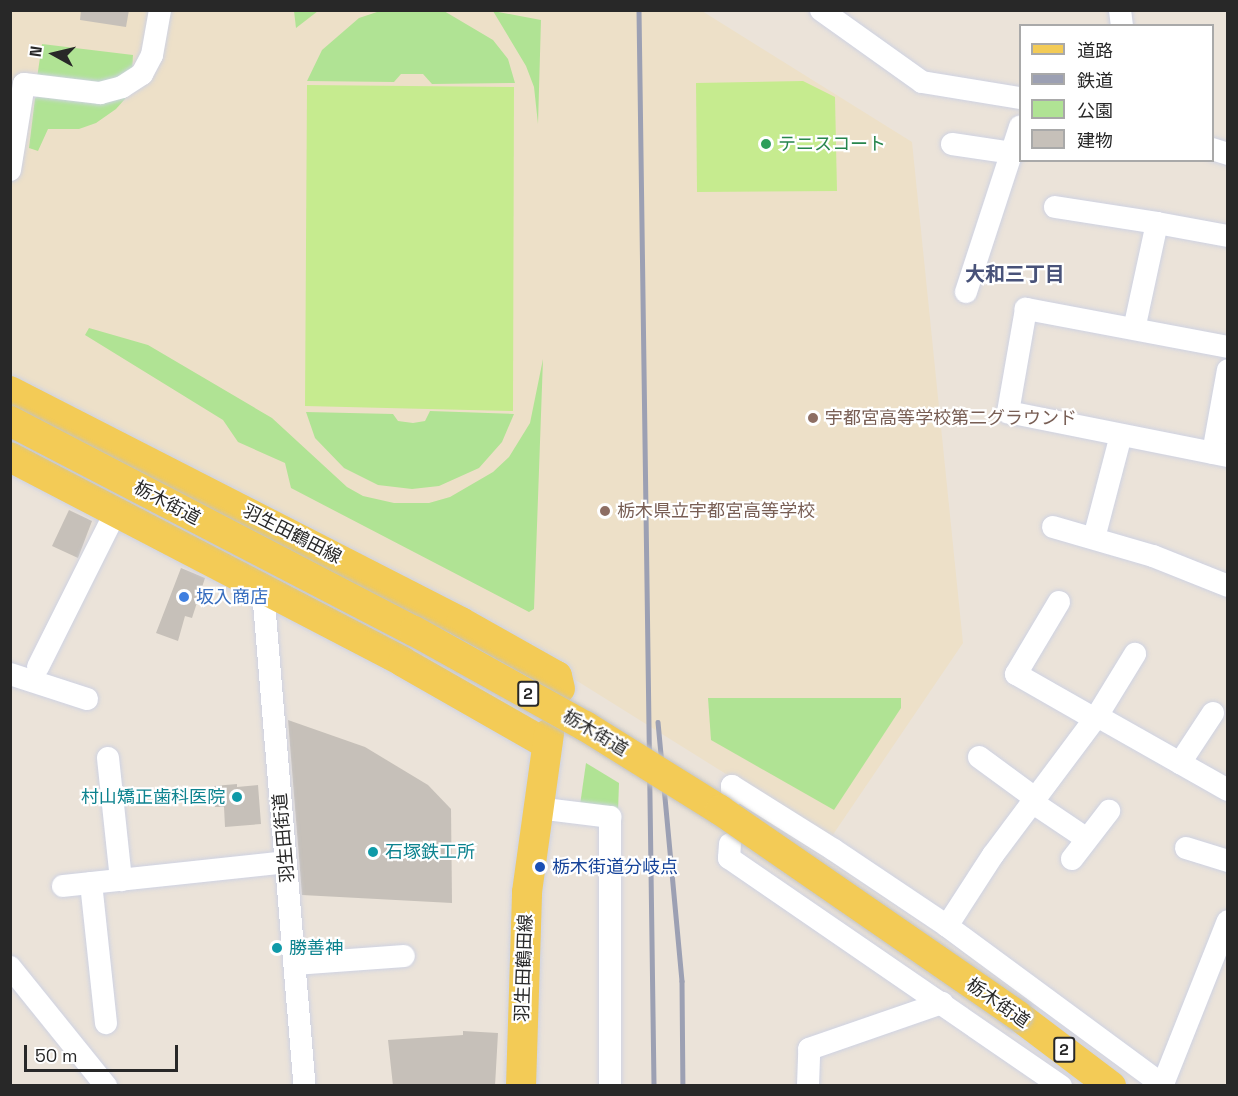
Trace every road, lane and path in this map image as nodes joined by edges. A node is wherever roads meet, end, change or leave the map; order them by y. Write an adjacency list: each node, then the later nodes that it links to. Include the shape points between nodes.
1 (160, 10): 7 (street, via 152,55 142,74 122,87 100,93 24,84)
2 (821, 10): 3 (street, via 922,82)
3 (1019, 98)
4 (1019, 131): 6 (street)
5 (952, 144): 6 (street)
6 (1013, 153): 11 (street)
7 (10, 170)
8 (1055, 207): 9 (street)
9 (1157, 223): 10 (street); 12 (street)
10 (1227, 236)
11 (966, 292)
12 (1134, 329): 13 (street); 17 (street, via 1026,309 1008,412)
13 (1227, 347)
14 (1227, 370): 18 (street)
15 (10, 391): 29 (main road, 羽生田鶴田線, via 451,617 557,676)
16 (10, 421): 64 (main road, 栃木街道 / 2, bridge, via 414,631 585,726 720,810 1017,1015)
17 (1121, 435): 18 (street); 22 (street)
18 (1220, 454)
19 (10, 457): 20 (main road, 羽生田鶴田線)
20 (115, 513): 24 (main road, 羽生田鶴田線); 27 (street)
21 (1053, 527): 22 (street)
22 (1094, 538): 23 (street, via 1153,556)
23 (1227, 586)
24 (263, 591): 39 (main road, 羽生田鶴田線, via 548,739); 46 (street, 羽生田街道)
25 (1059, 602): 32 (street, via 1016,674)
26 (1136, 654): 32 (street)
27 (38, 667)
28 (10, 674): 30 (street)
29 (560, 689)
30 (87, 699)
31 (1213, 713): 35 (street)
32 (1096, 718): 35 (street); 38 (street)
33 (979, 757): 38 (street)
34 (108, 758): 47 (street)
35 (1180, 764): 36 (street)
36 (1227, 790)
37 (732, 796): 51 (street, via 732,786)
38 (1034, 800): 41 (street); 51 (street)
39 (537, 808): 60 (main road, 羽生田鶴田線, via 527,892); 61 (street, via 610,817)
40 (1109, 811): 41 (street)
41 (1087, 839): 44 (street)
42 (730, 844): 55 (street, via 729,858)
43 (1186, 848): 45 (street)
44 (1072, 860)
45 (1227, 861)
46 (286, 862): 47 (street); 53 (street, 羽生田街道)
47 (121, 880): 48 (street)
48 (91, 883): 49 (street); 56 (street)
49 (63, 886)
50 (1227, 921): 57 (street)
51 (947, 926): 57 (street)
52 (404, 956): 53 (street)
53 (295, 964): 59 (street, 羽生田街道)
54 (10, 967): 58 (street)
55 (942, 1004): 62 (street, via 809,1049); 63 (street)
56 (106, 1023)
57 (1164, 1085)
58 (106, 1086)
59 (305, 1086)
60 (521, 1086)
61 (610, 1086)
62 (808, 1086)
63 (1061, 1086)
64 (1112, 1086)

